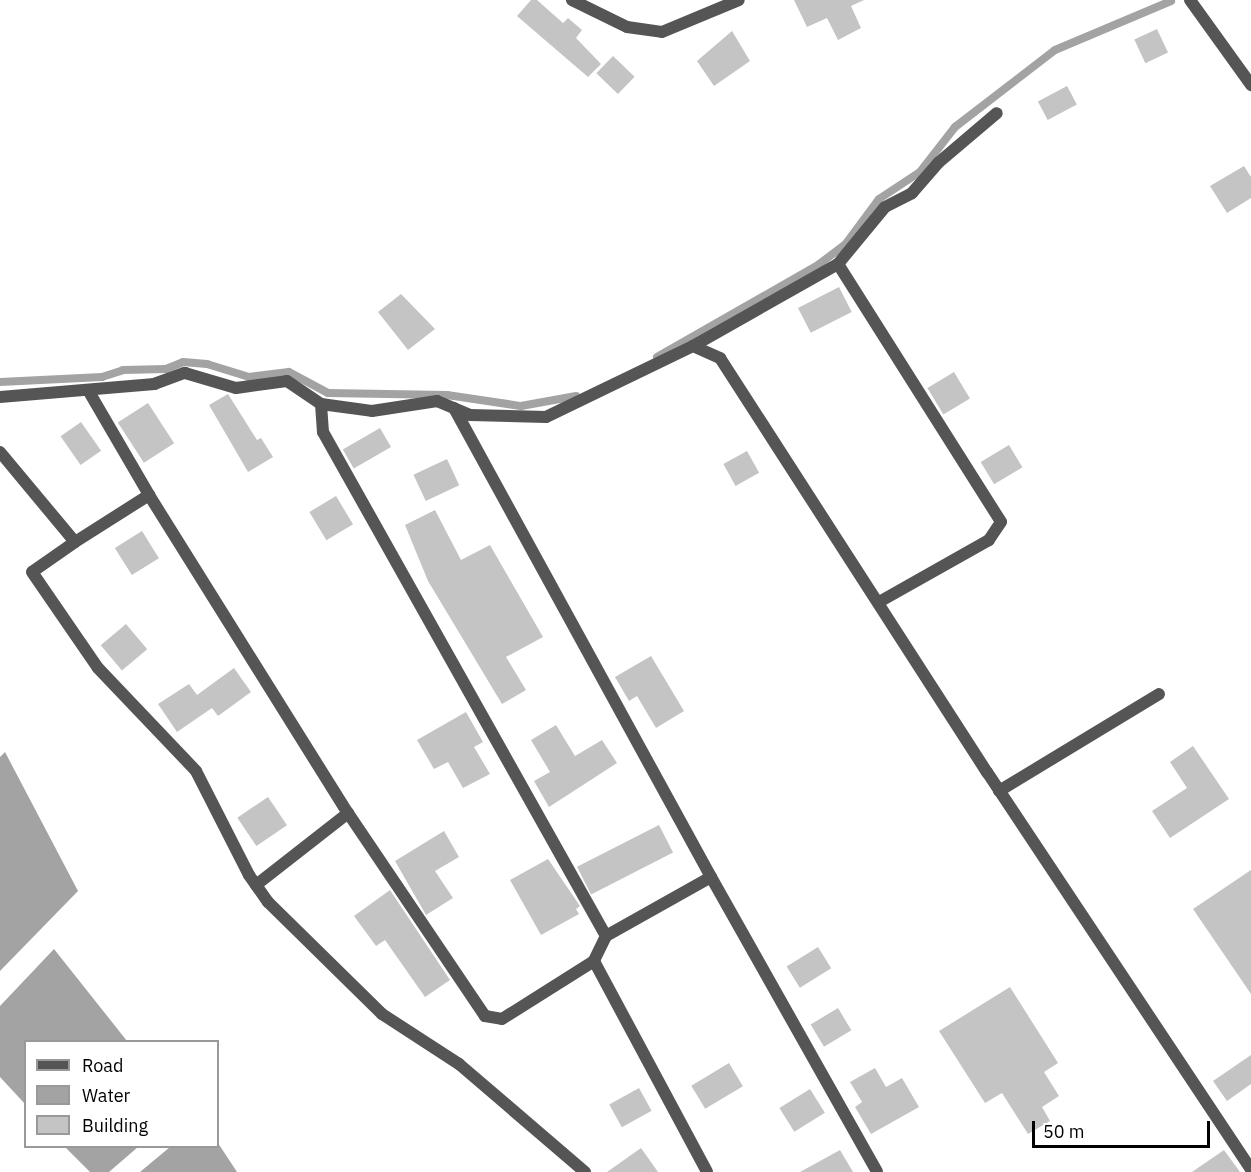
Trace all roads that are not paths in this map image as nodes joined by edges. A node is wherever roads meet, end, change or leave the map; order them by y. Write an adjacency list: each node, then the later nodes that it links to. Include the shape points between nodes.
1 (572, 0): 2 (street, via 627,27 662,32)
2 (739, 0)
3 (1190, 0): 4 (street)
4 (1251, 85)
5 (997, 113): 6 (street, via 938,163 912,193 885,207)
6 (838, 264): 7 (street); 15 (street, via 1001,522 989,540)
7 (693, 346): 11 (street, via 546,417 470,414); 15 (street, via 720,358)
8 (88, 390): 9 (street); 10 (street, via 154,384 185,373 236,388 286,381); 13 (street)
9 (0, 397)
10 (321, 404): 11 (street, via 372,411 437,401); 21 (street, via 323,432)
11 (454, 408): 19 (street)
12 (0, 452): 14 (street)
13 (149, 495): 14 (street); 18 (street)
14 (75, 542): 20 (street, via 32,572 98,668 196,771)
15 (879, 602): 17 (street)
16 (1159, 694): 17 (street)
17 (999, 791): 23 (street)
18 (348, 813): 20 (street); 22 (street, via 485,1016 502,1018)
19 (711, 878): 21 (street); 26 (street)
20 (256, 885): 24 (street, via 268,902 382,1014 459,1064)
21 (606, 936): 22 (street)
22 (594, 961): 25 (street)
23 (1251, 1169)
24 (585, 1172)
25 (707, 1172)
26 (877, 1172)

